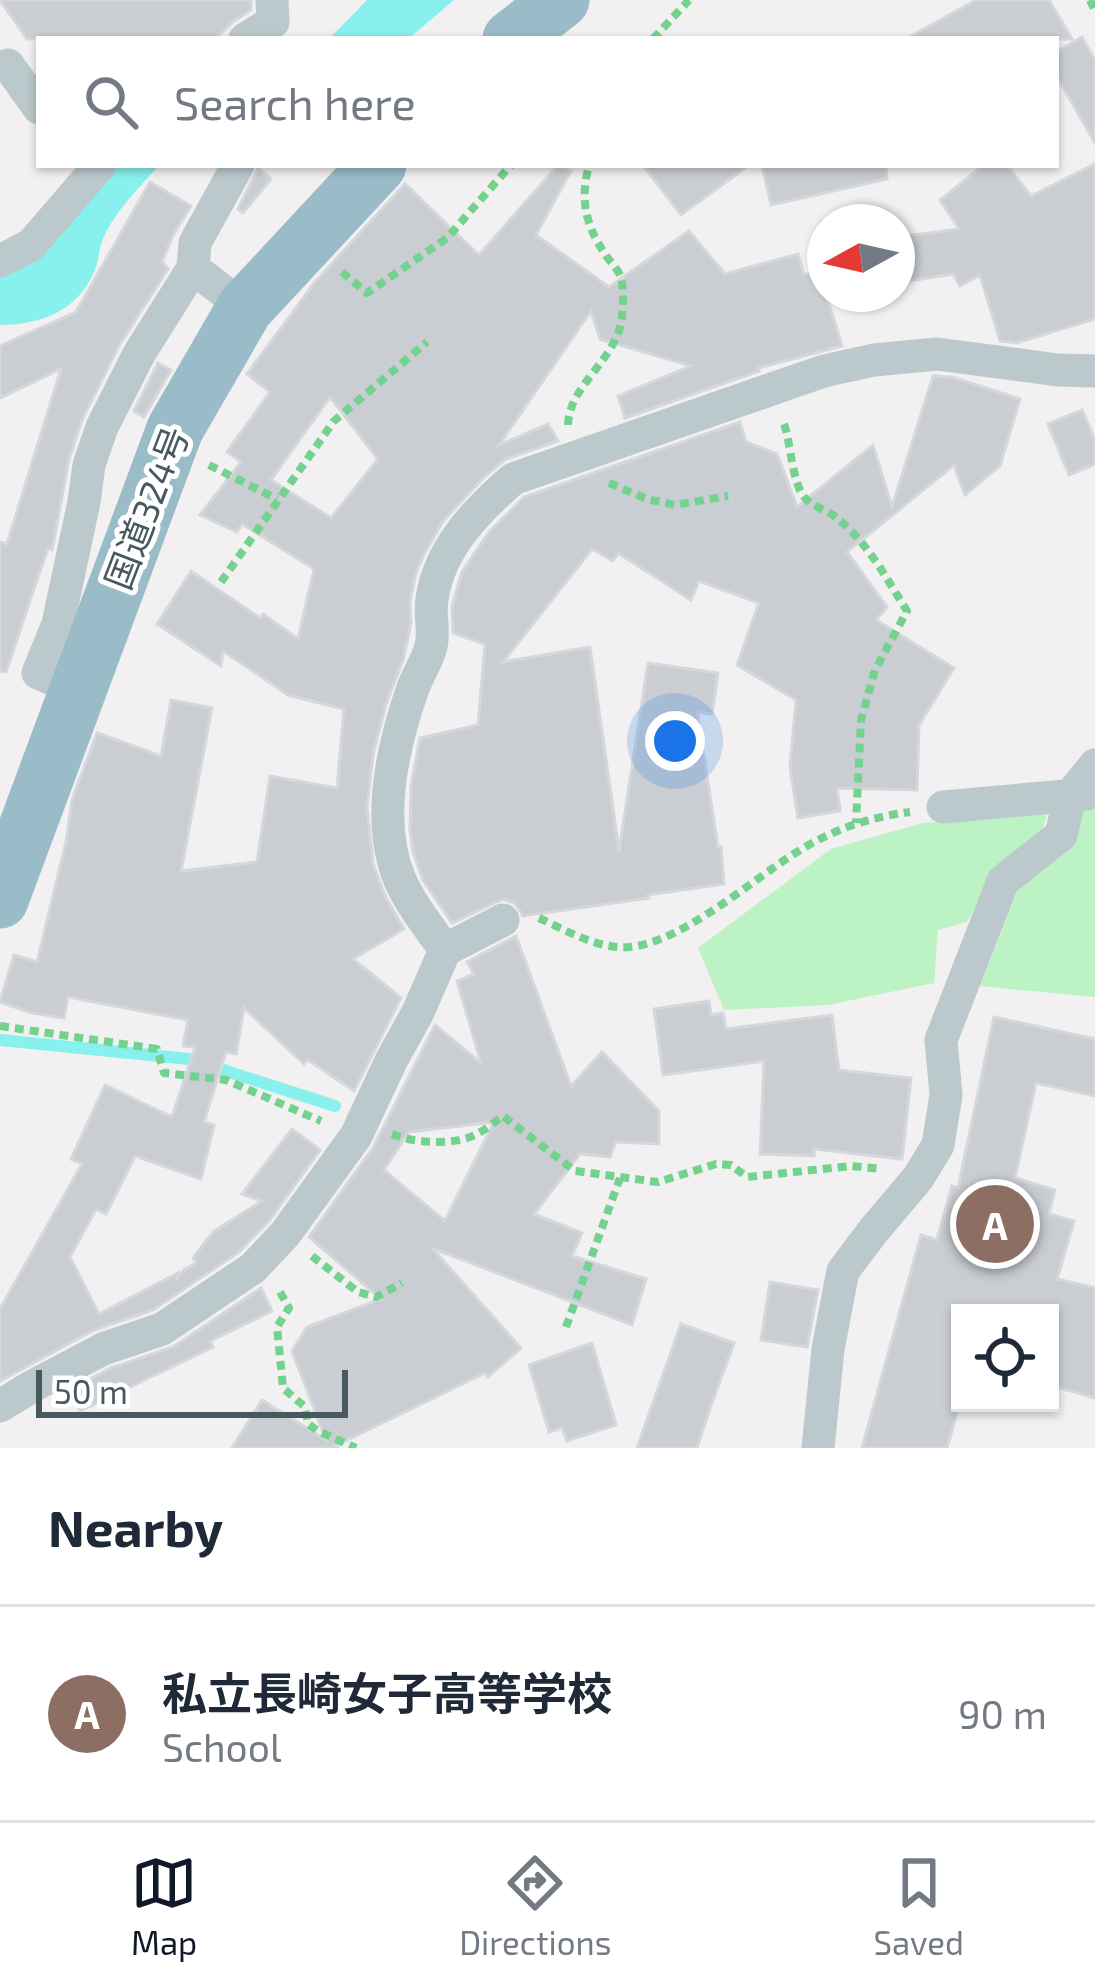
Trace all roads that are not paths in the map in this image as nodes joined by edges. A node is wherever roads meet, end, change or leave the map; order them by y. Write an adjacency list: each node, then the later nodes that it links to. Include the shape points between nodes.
1 (272, 0): 3 (street, via 273,22)
2 (561, 0): 4 (highway)
3 (250, 36)
4 (516, 36)
5 (8, 65): 6 (street)
6 (36, 103)
7 (236, 168): 11 (street, via 195,243)
8 (375, 168): 12 (highway, 国道324号)
9 (70, 179): 10 (street, via 31,245)
10 (0, 261)
11 (193, 268): 12 (street); 14 (street, via 139,354 88,465 58,623 38,673)
12 (245, 308): 14 (highway, 国道324号, via 175,429)
13 (1095, 370): 20 (street, via 937,354 874,360 513,478 474,513 444,560 432,599 432,645 393,759 389,818 398,877)
14 (77, 690): 18 (highway, 国道324号)
15 (1095, 765): 16 (street)
16 (1082, 795): 17 (street); 22 (street, via 1061,835 1003,881 941,1040 946,1095 938,1145 843,1271)
17 (943, 807)
18 (0, 900)
19 (503, 920): 20 (street)
20 (445, 950): 21 (street, via 359,1129 261,1260 162,1329 103,1349)
21 (0, 1406)
22 (818, 1448)

